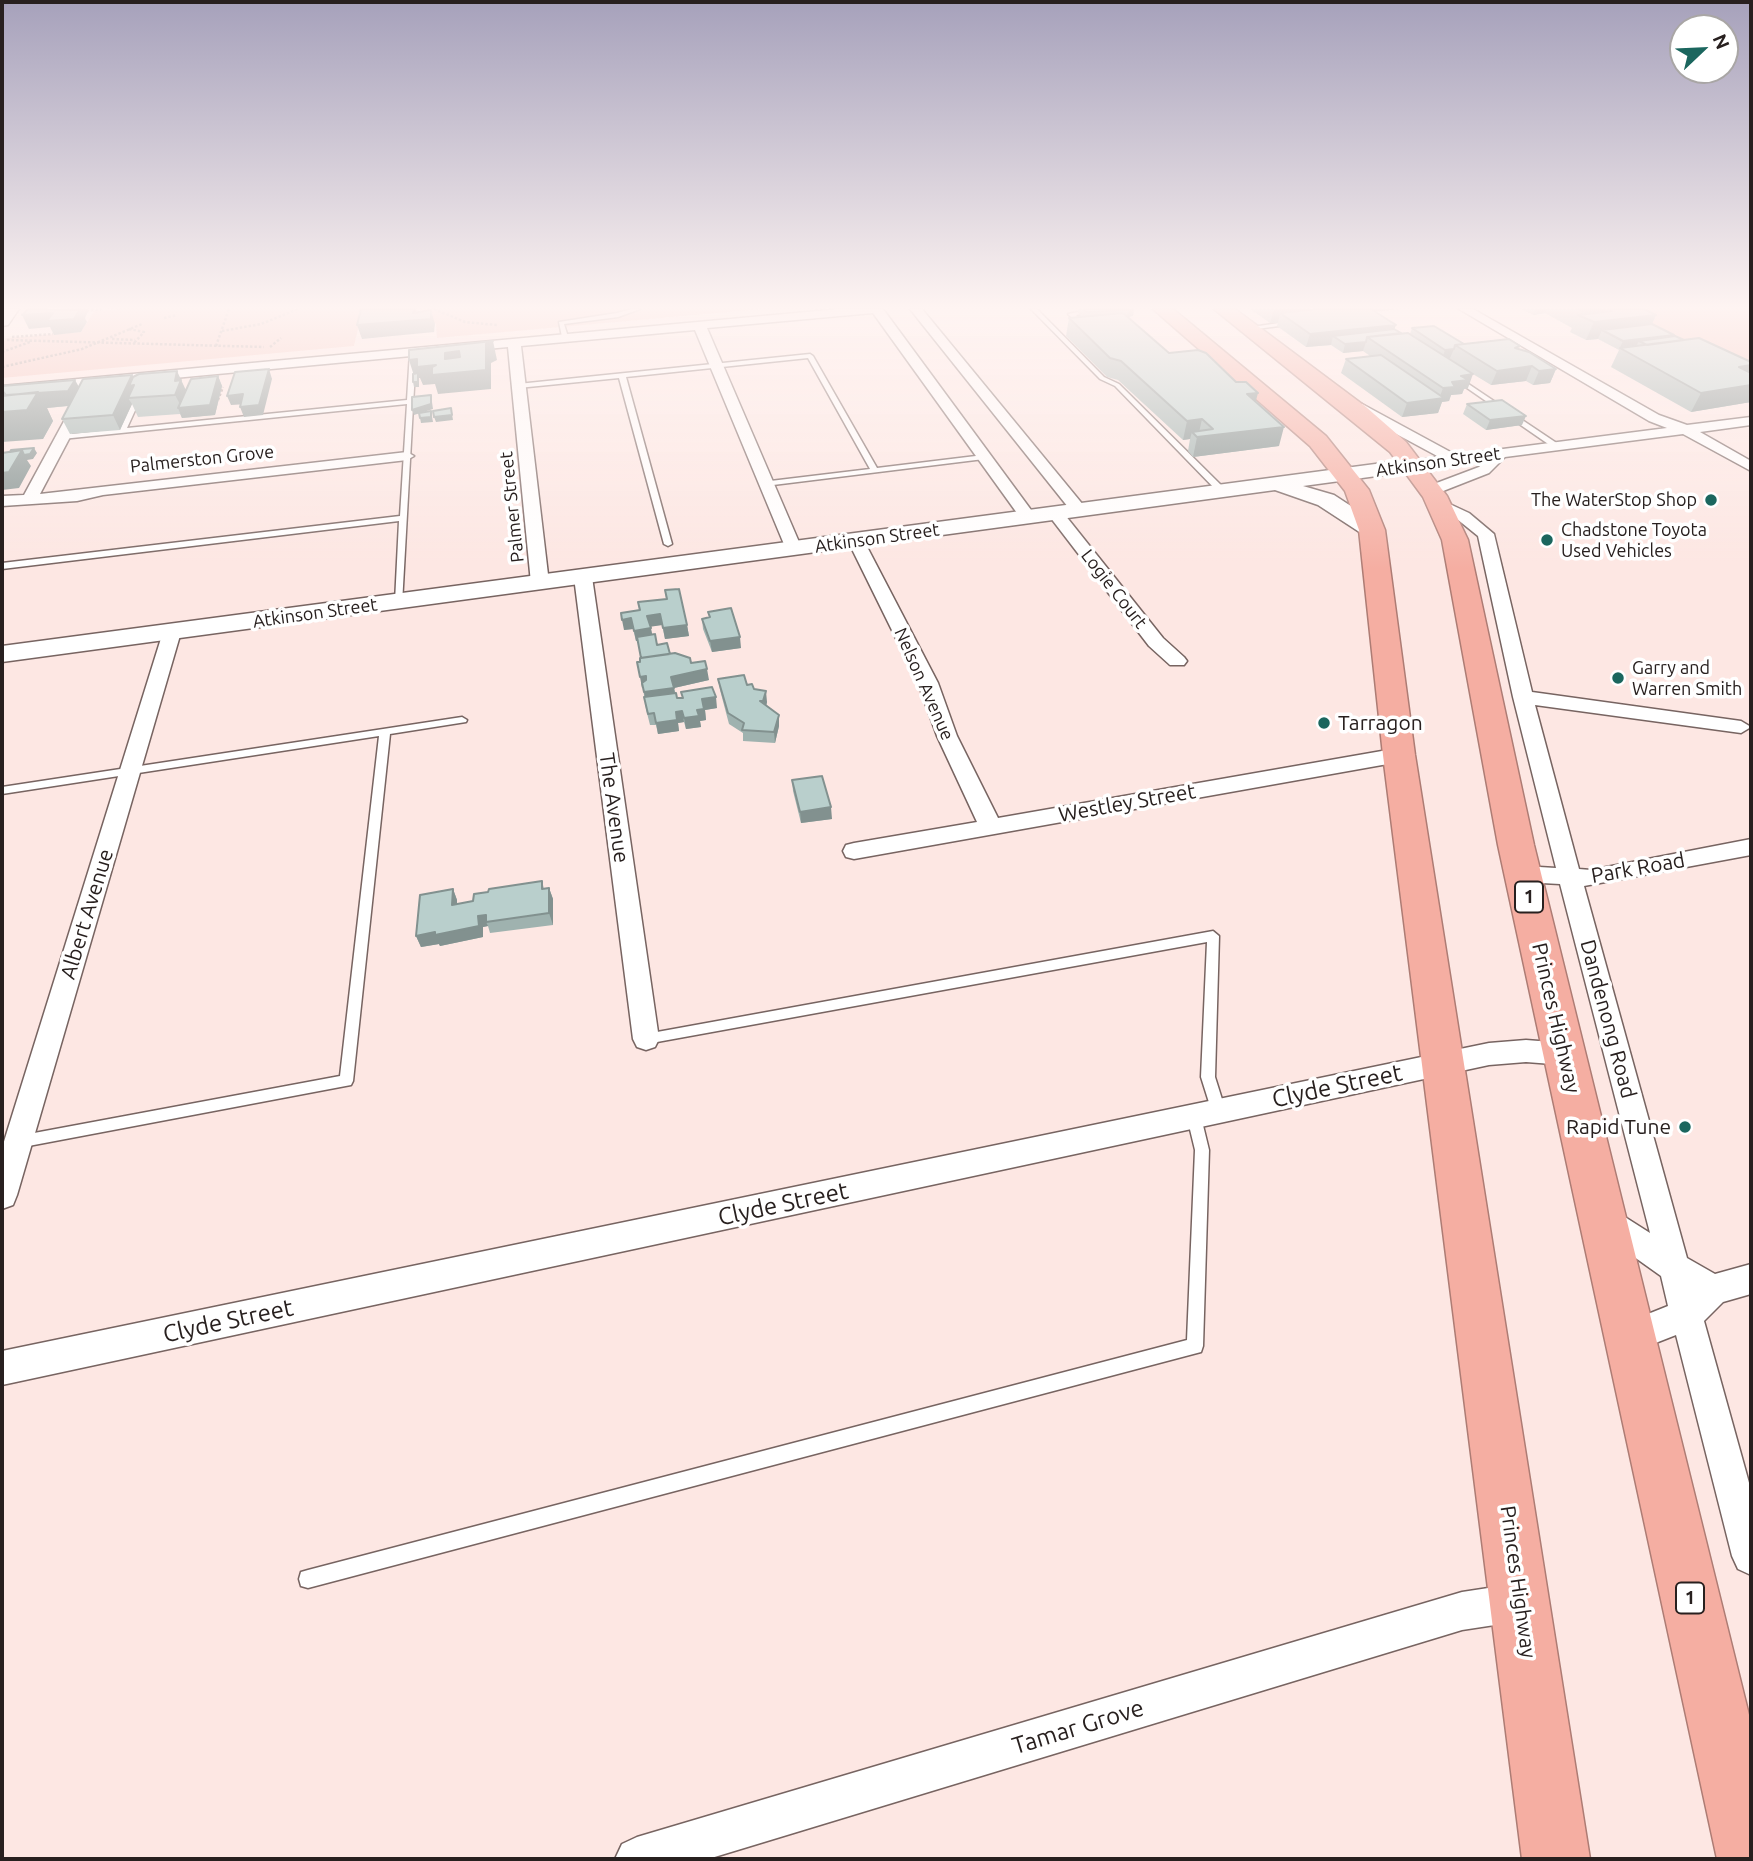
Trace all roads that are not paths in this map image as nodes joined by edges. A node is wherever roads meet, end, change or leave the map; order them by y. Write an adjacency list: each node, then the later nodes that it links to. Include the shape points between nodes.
1 (83, 396): 20 (street)
2 (137, 396): 19 (lane)
3 (409, 396): 16 (lane)
4 (519, 396): 44 (street, Palmer Street)
5 (628, 396): 40 (lane)
6 (729, 396): 29 (street)
7 (832, 396): 27 (lane)
8 (940, 396): 24 (street)
9 (981, 396): 36 (street, Logie Court)
10 (1128, 396): 32 (lane)
11 (1266, 396): 28 (highway, Princes Highway, via 1310,433)
12 (1338, 396): 25 (street); 31 (highway, Princes Highway / 1, via 1385,435)
13 (1482, 396): 21 (lane)
14 (1615, 396): 18 (street)
15 (1641, 396): 18 (street, via 1675,415)
16 (409, 402): 19 (lane); 23 (lane)
17 (1751, 421): 18 (street, Atkinson Street)
18 (1685, 429): 21 (street, Atkinson Street); 26 (street)
19 (122, 431): 20 (lane)
20 (62, 437): 33 (street)
21 (1557, 446): 22 (street, Atkinson Street)
22 (1504, 453): 25 (street, Atkinson Street); 31 (street, via 1484,470)
23 (407, 456): 33 (street, Palmerston Grove); 38 (lane)
24 (984, 457): 27 (lane); 37 (street)
25 (1453, 459): 31 (street, Atkinson Street)
26 (1751, 467)
27 (874, 470): 29 (lane)
28 (1346, 474): 30 (street, Atkinson Street); 34 (highway, Princes Highway); 34 (street, Atkinson Street)
29 (765, 484): 41 (street)
30 (1270, 484): 32 (street, Atkinson Street); 34 (street, via 1326,500)
31 (1429, 487): 34 (street, Atkinson Street); 49 (street, Dandenong Road, via 1486,534); 59 (highway, Princes Highway / 1, via 1460,558)
32 (1221, 490): 36 (street, Atkinson Street)
33 (30, 498): 35 (street, Palmerston Grove)
34 (1376, 499): 53 (highway, Princes Highway)
35 (2, 501)
36 (1067, 511): 37 (street, Atkinson Street); 48 (street, Logie Court, via 1156,642)
37 (1028, 517): 39 (street, Atkinson Street)
38 (403, 518): 42 (lane); 45 (lane)
39 (856, 541): 41 (street, Atkinson Street); 56 (street, Nelson Avenue, via 928,683 947,736)
40 (668, 544)
41 (794, 549): 43 (street, Atkinson Street)
42 (2, 566)
43 (583, 577): 44 (street, Atkinson Street); 61 (street, The Avenue)
44 (540, 583): 45 (street, Atkinson Street)
45 (399, 602): 46 (street, Atkinson Street)
46 (172, 632): 47 (street, Atkinson Street); 54 (street, Albert Avenue)
47 (2, 654)
48 (1177, 661)
49 (1523, 697): 51 (street); 60 (street, Dandenong Road)
50 (462, 720): 52 (lane)
51 (1741, 727)
52 (385, 731): 54 (lane); 65 (lane, via 346,1081)
53 (1399, 755): 56 (street, Westley Street); 63 (highway, Princes Highway)
54 (130, 771): 55 (lane); 65 (street, Albert Avenue)
55 (2, 790)
56 (991, 827): 58 (street, Westley Street)
57 (1751, 847): 60 (street, Park Road, via 1591,878)
58 (855, 851)
59 (1524, 874): 60 (street, Park Road); 62 (highway, Princes Highway / 1)
60 (1570, 878): 68 (street, Dandenong Road)
61 (646, 1039): 64 (lane, via 1213,936)
62 (1565, 1054): 63 (street, Clyde Street, via 1514,1051); 67 (highway, Princes Highway / 1)
63 (1443, 1064): 64 (street, Clyde Street); 76 (highway, Princes Highway)
64 (1207, 1114): 73 (street, Clyde Street); 75 (lane, via 1195,1346)
65 (18, 1143): 66 (street, Albert Avenue)
66 (2, 1195)
67 (1602, 1215): 68 (street); 72 (highway, Princes Highway / 1)
68 (1676, 1269): 70 (street); 71 (street, Dandenong Road)
69 (1751, 1279): 70 (street)
70 (1713, 1290): 71 (street)
71 (1687, 1314): 72 (street); 74 (street, Dandenong Road)
72 (1630, 1337): 79 (highway, Princes Highway / 1)
73 (2, 1368)
74 (1751, 1556)
75 (308, 1579)
76 (1521, 1602): 77 (street, Tamar Grove, via 1462,1611); 78 (highway, Princes Highway)
77 (637, 1859)
78 (1556, 1859)
79 (1751, 1859)

